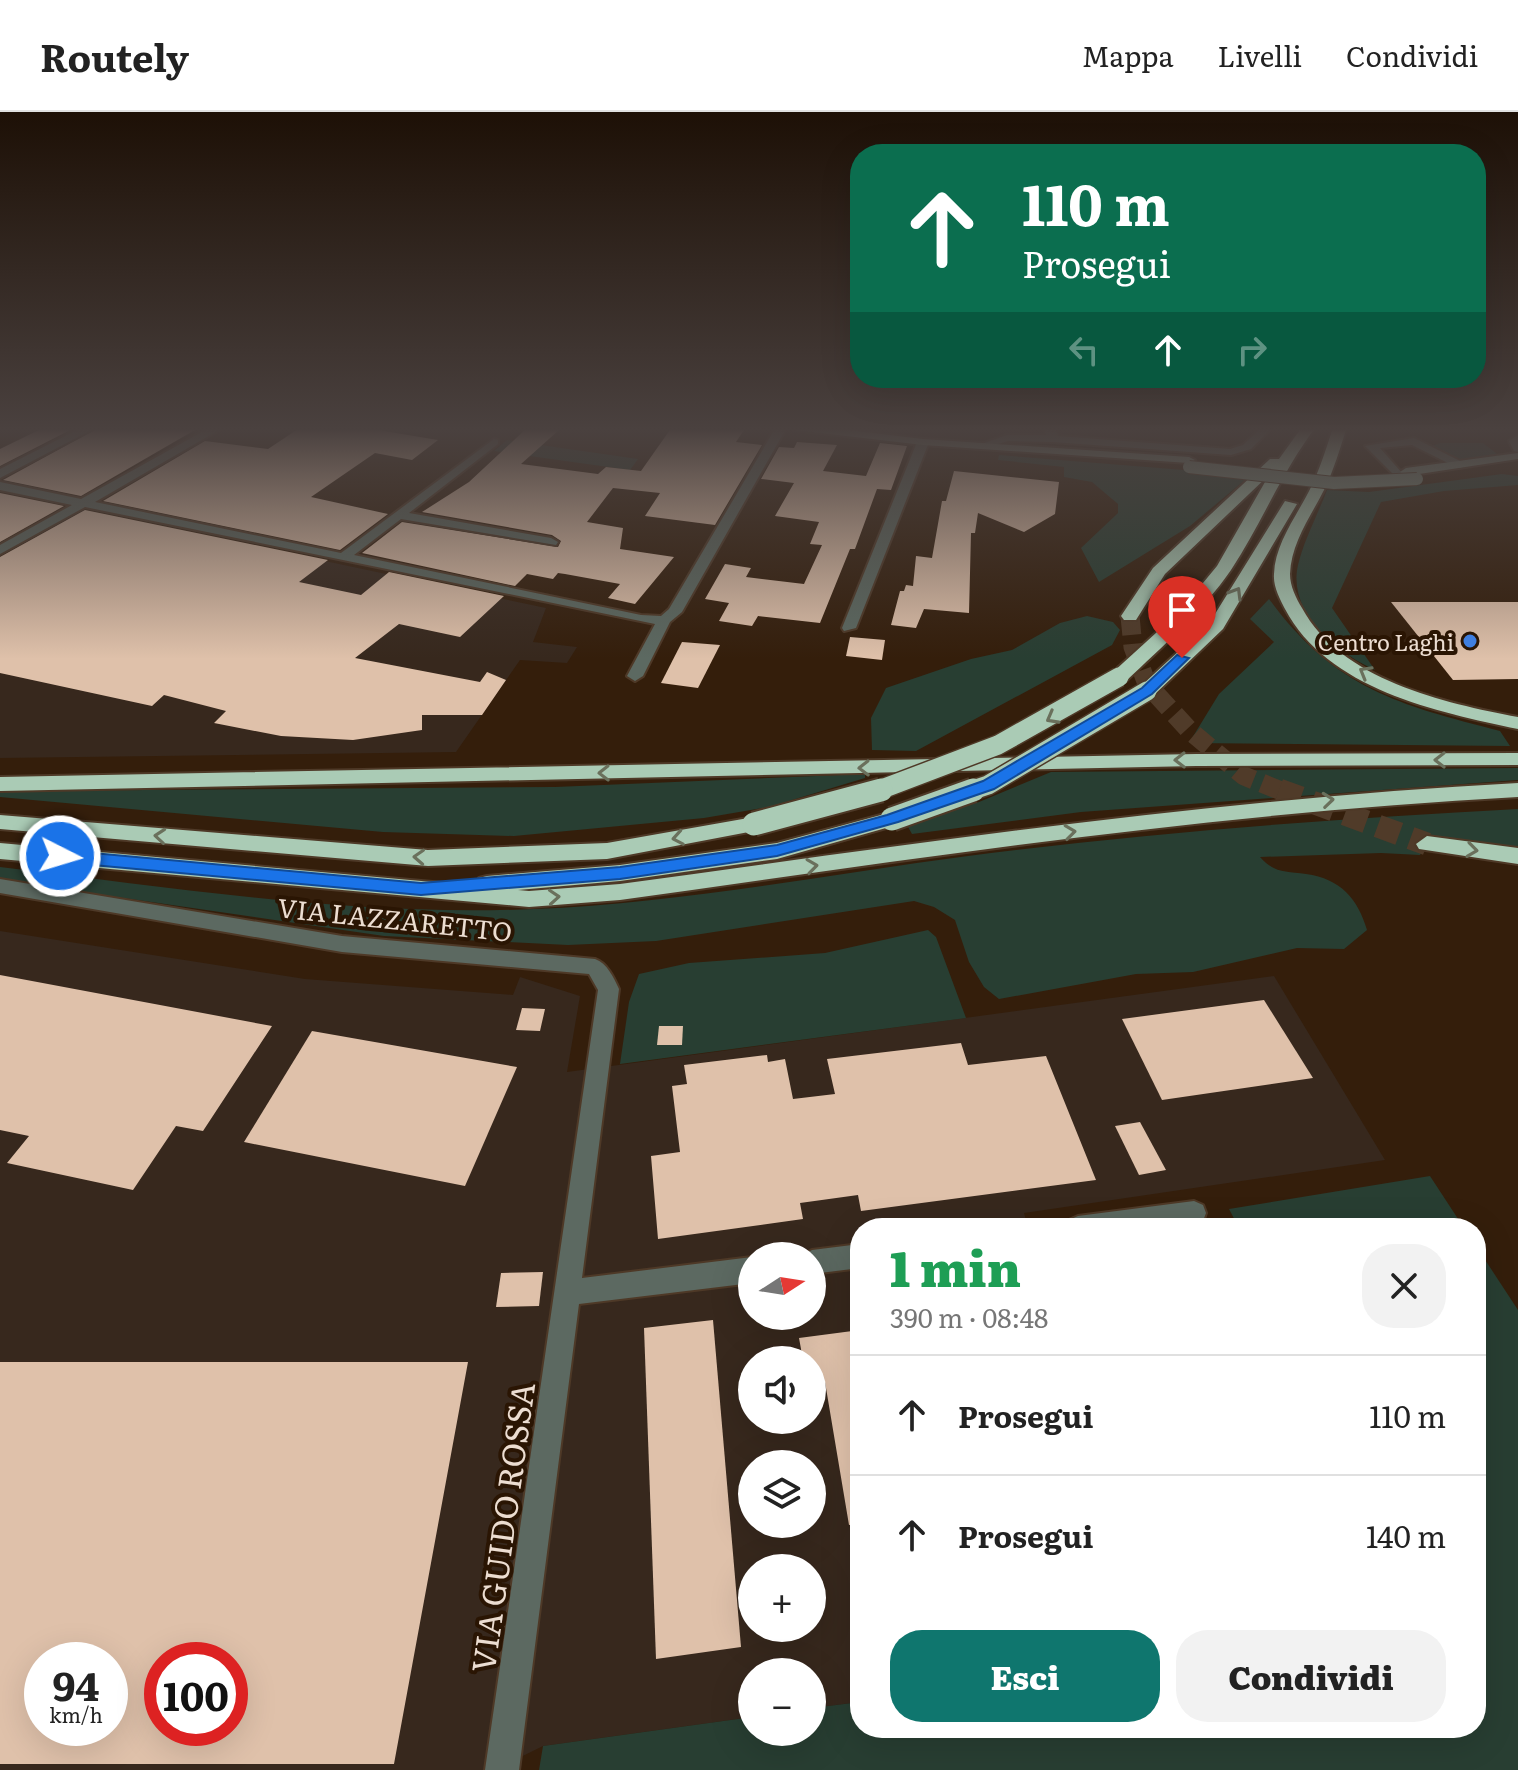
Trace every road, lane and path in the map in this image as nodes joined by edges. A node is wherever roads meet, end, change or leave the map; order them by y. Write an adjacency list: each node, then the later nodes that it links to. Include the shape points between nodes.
1 (86, 504): 12 (street)
2 (88, 504): 13 (street)
3 (413, 504): 10 (street)
4 (737, 504): 15 (street, via 675,612)
5 (898, 504): 16 (street)
6 (1230, 504): 14 (highway, via 1159,571)
7 (1260, 504): 22 (highway, one-way to 22, bridge, via 1224,568 1185,616 1119,677 1050,720 955,765 872,794 754,824 607,851 428,858)
8 (1291, 504): 27 (highway, one-way to 8, bridge, via 620,873 777,851 988,785 1147,691 1217,625)
9 (1309, 504): 18 (highway, one-way to 9, via 1447,707 1387,685 1319,642 1292,610 1281,576 1290,535)
10 (399, 515): 11 (street); 13 (street)
11 (551, 542)
12 (0, 550)
13 (342, 558): 15 (street)
14 (1130, 616)
15 (664, 620): 17 (street)
16 (849, 628)
17 (635, 676)
18 (1518, 723)
19 (1518, 759): 20 (highway, one-way to 20, via 1196,760)
20 (0, 784)
21 (1518, 790): 27 (highway, one-way to 21, via 529,899 620,892 1269,806)
22 (0, 822)
23 (1427, 844): 25 (highway, one-way to 25)
24 (0, 851): 27 (highway)
25 (1518, 856)
26 (0, 886): 28 (street, VIA LAZZARETTO, via 342,944)
27 (421, 889)
28 (595, 967): 34 (street, VIA GUIDO ROSSA, via 609,989)
29 (1194, 1213): 30 (street)
30 (1155, 1218)
31 (850, 1257): 32 (street)
32 (826, 1260)
33 (738, 1272): 34 (street)
34 (567, 1293): 35 (street, VIA GUIDO ROSSA)
35 (502, 1770)

